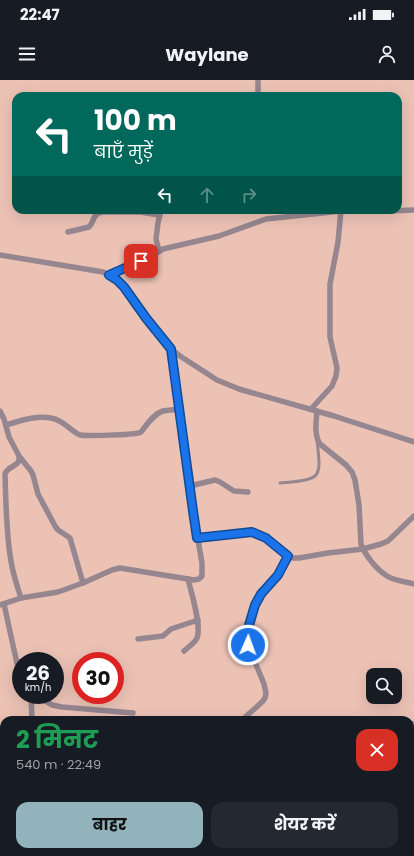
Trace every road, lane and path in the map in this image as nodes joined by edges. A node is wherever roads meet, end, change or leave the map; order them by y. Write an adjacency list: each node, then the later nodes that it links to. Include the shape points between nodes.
1 (258, 80): 2 (street)
2 (258, 92)
3 (414, 210): 4 (street)
4 (402, 211)
5 (96, 214): 9 (street, via 89,227)
6 (160, 214): 10 (street, via 156,239)
7 (308, 214): 10 (street, via 266,219 219,236)
8 (341, 214): 15 (street, via 330,284 330,337 336,376 332,386)
9 (68, 232)
10 (159, 251): 12 (street)
11 (0, 255): 12 (street)
12 (109, 275): 13 (street, via 124,287)
13 (171, 349): 14 (street); 15 (street, via 217,380 239,390)
14 (179, 409): 17 (street, via 158,413 138,434 83,436 63,422 50,418 30,419); 22 (street)
15 (314, 410): 18 (street); 19 (street)
16 (0, 411): 17 (street)
17 (6, 425): 20 (street)
18 (317, 440): 21 (lane, via 317,474 307,480); 26 (street, via 352,472 359,505)
19 (414, 442)
20 (19, 456): 29 (street, via 31,470 38,494 55,526 70,538); 31 (street, via 19,462 5,474 11,563)
21 (280, 483)
22 (190, 486): 23 (street, via 215,480 234,491); 25 (street)
23 (248, 492)
24 (414, 516): 26 (street, via 388,541)
25 (197, 538): 27 (street, via 252,532 266,538); 28 (street, via 202,576 199,579)
26 (363, 549): 27 (street, via 299,558); 30 (street, via 378,569 388,576)
27 (288, 556): 41 (street, via 278,575 255,605 247,632 248,645 266,693 262,702)
28 (188, 579): 29 (street, via 120,568); 33 (street)
29 (83, 583): 31 (street, via 58,592)
30 (414, 584)
31 (21, 598): 32 (street)
32 (2, 605): 36 (street)
33 (198, 620): 34 (street, via 171,628 163,636); 35 (street, via 198,637)
34 (138, 639)
35 (184, 651)
36 (14, 652)
37 (31, 704): 40 (street)
38 (50, 704): 39 (street)
39 (133, 713)
40 (32, 716)
41 (246, 716)

